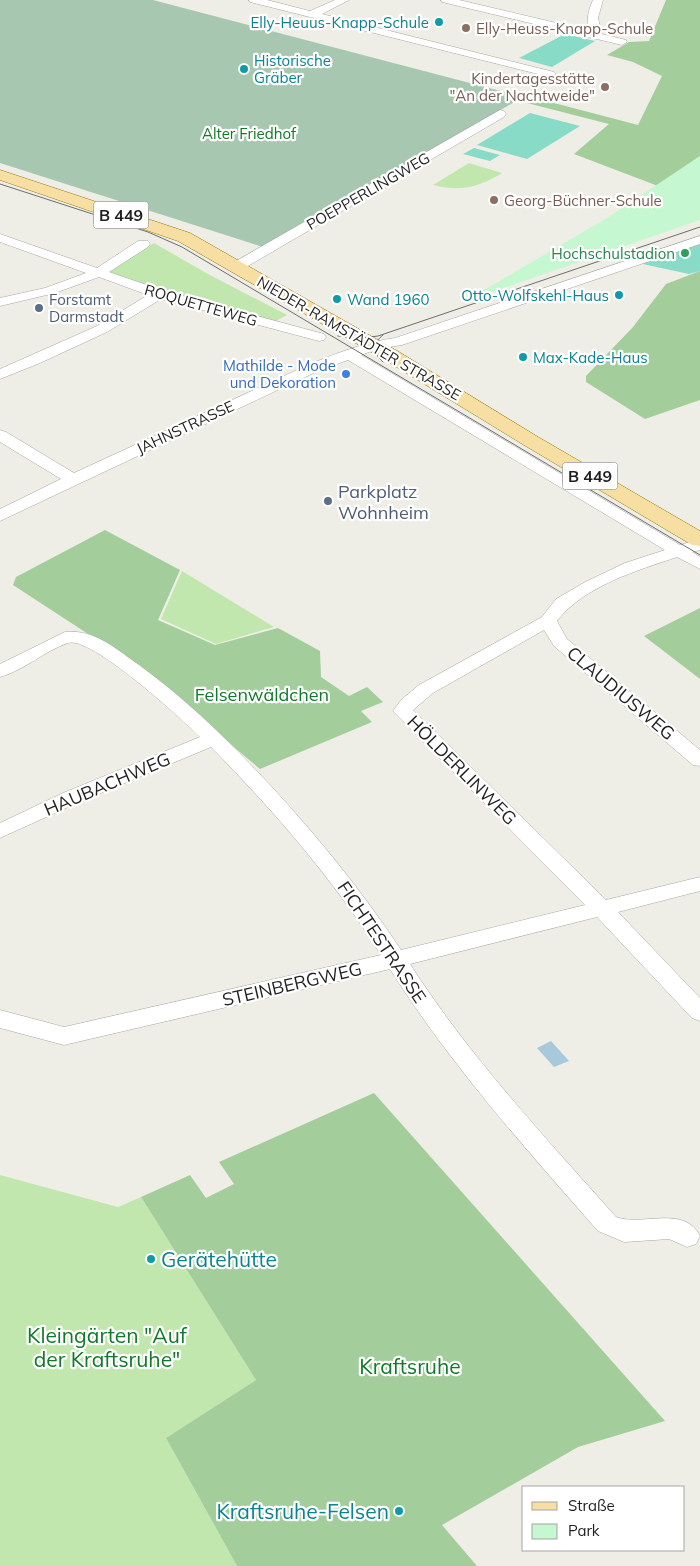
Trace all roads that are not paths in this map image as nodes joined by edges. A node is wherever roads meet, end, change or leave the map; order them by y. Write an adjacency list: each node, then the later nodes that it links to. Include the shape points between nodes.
1 (254, 0): 5 (street)
2 (344, 0): 5 (street)
3 (446, 0): 6 (street)
4 (598, 0): 6 (street, via 592,12 592,25)
5 (312, 14): 8 (street)
6 (598, 36): 7 (street)
7 (622, 42)
8 (550, 74)
9 (500, 114): 14 (street, POEPPERLINGWEG)
10 (0, 175): 14 (main road, NIEDER-RAMSTÄDTER STRASSE / B 449, via 164,229)
11 (0, 238): 15 (street, ROQUETTEWEG)
12 (700, 240): 19 (street, JAHNSTRASSE, via 397,342)
13 (143, 244): 15 (street)
14 (236, 267): 19 (main road, NIEDER-RAMSTÄDTER STRASSE / B 449)
15 (97, 272): 16 (street, ROQUETTEWEG); 17 (street, via 73,283)
16 (159, 294): 18 (street, ROQUETTEWEG); 21 (street, via 102,329)
17 (0, 302)
18 (319, 337)
19 (374, 345): 20 (street, JAHNSTRASSE); 25 (main road, NIEDER-RAMSTÄDTER STRASSE / B 449)
20 (349, 354): 23 (street, JAHNSTRASSE); 27 (street, NIEDER-RAMSTÄDTER STRASSE)
21 (0, 374)
22 (0, 435): 23 (street)
23 (74, 479): 24 (street, JAHNSTRASSE)
24 (0, 516)
25 (700, 540)
26 (700, 544): 27 (street, HÖLDERLINWEG)
27 (679, 551): 28 (street, NIEDER-RAMSTÄDTER STRASSE); 29 (street, HÖLDERLINWEG, via 631,567 593,585 562,603)
28 (700, 564)
29 (548, 621): 32 (street, CLAUDIUSWEG, via 560,642); 35 (street, HÖLDERLINWEG, via 426,689 402,711)
30 (0, 671): 31 (street, FICHTESTRASSE, via 70,636 85,638 163,692)
31 (214, 738): 33 (street, HAUBACHWEG); 36 (street, FICHTESTRASSE, via 326,860)
32 (700, 760)
33 (0, 831)
34 (700, 884): 35 (street, STEINBERGWEG)
35 (603, 910): 36 (street, STEINBERGWEG); 37 (street, HÖLDERLINWEG)
36 (395, 960): 38 (street, STEINBERGWEG, via 64,1036); 39 (street, FICHTESTRASSE, via 456,1048 607,1224 624,1231 672,1228)
37 (700, 1012)
38 (0, 1019)
39 (687, 1236)

